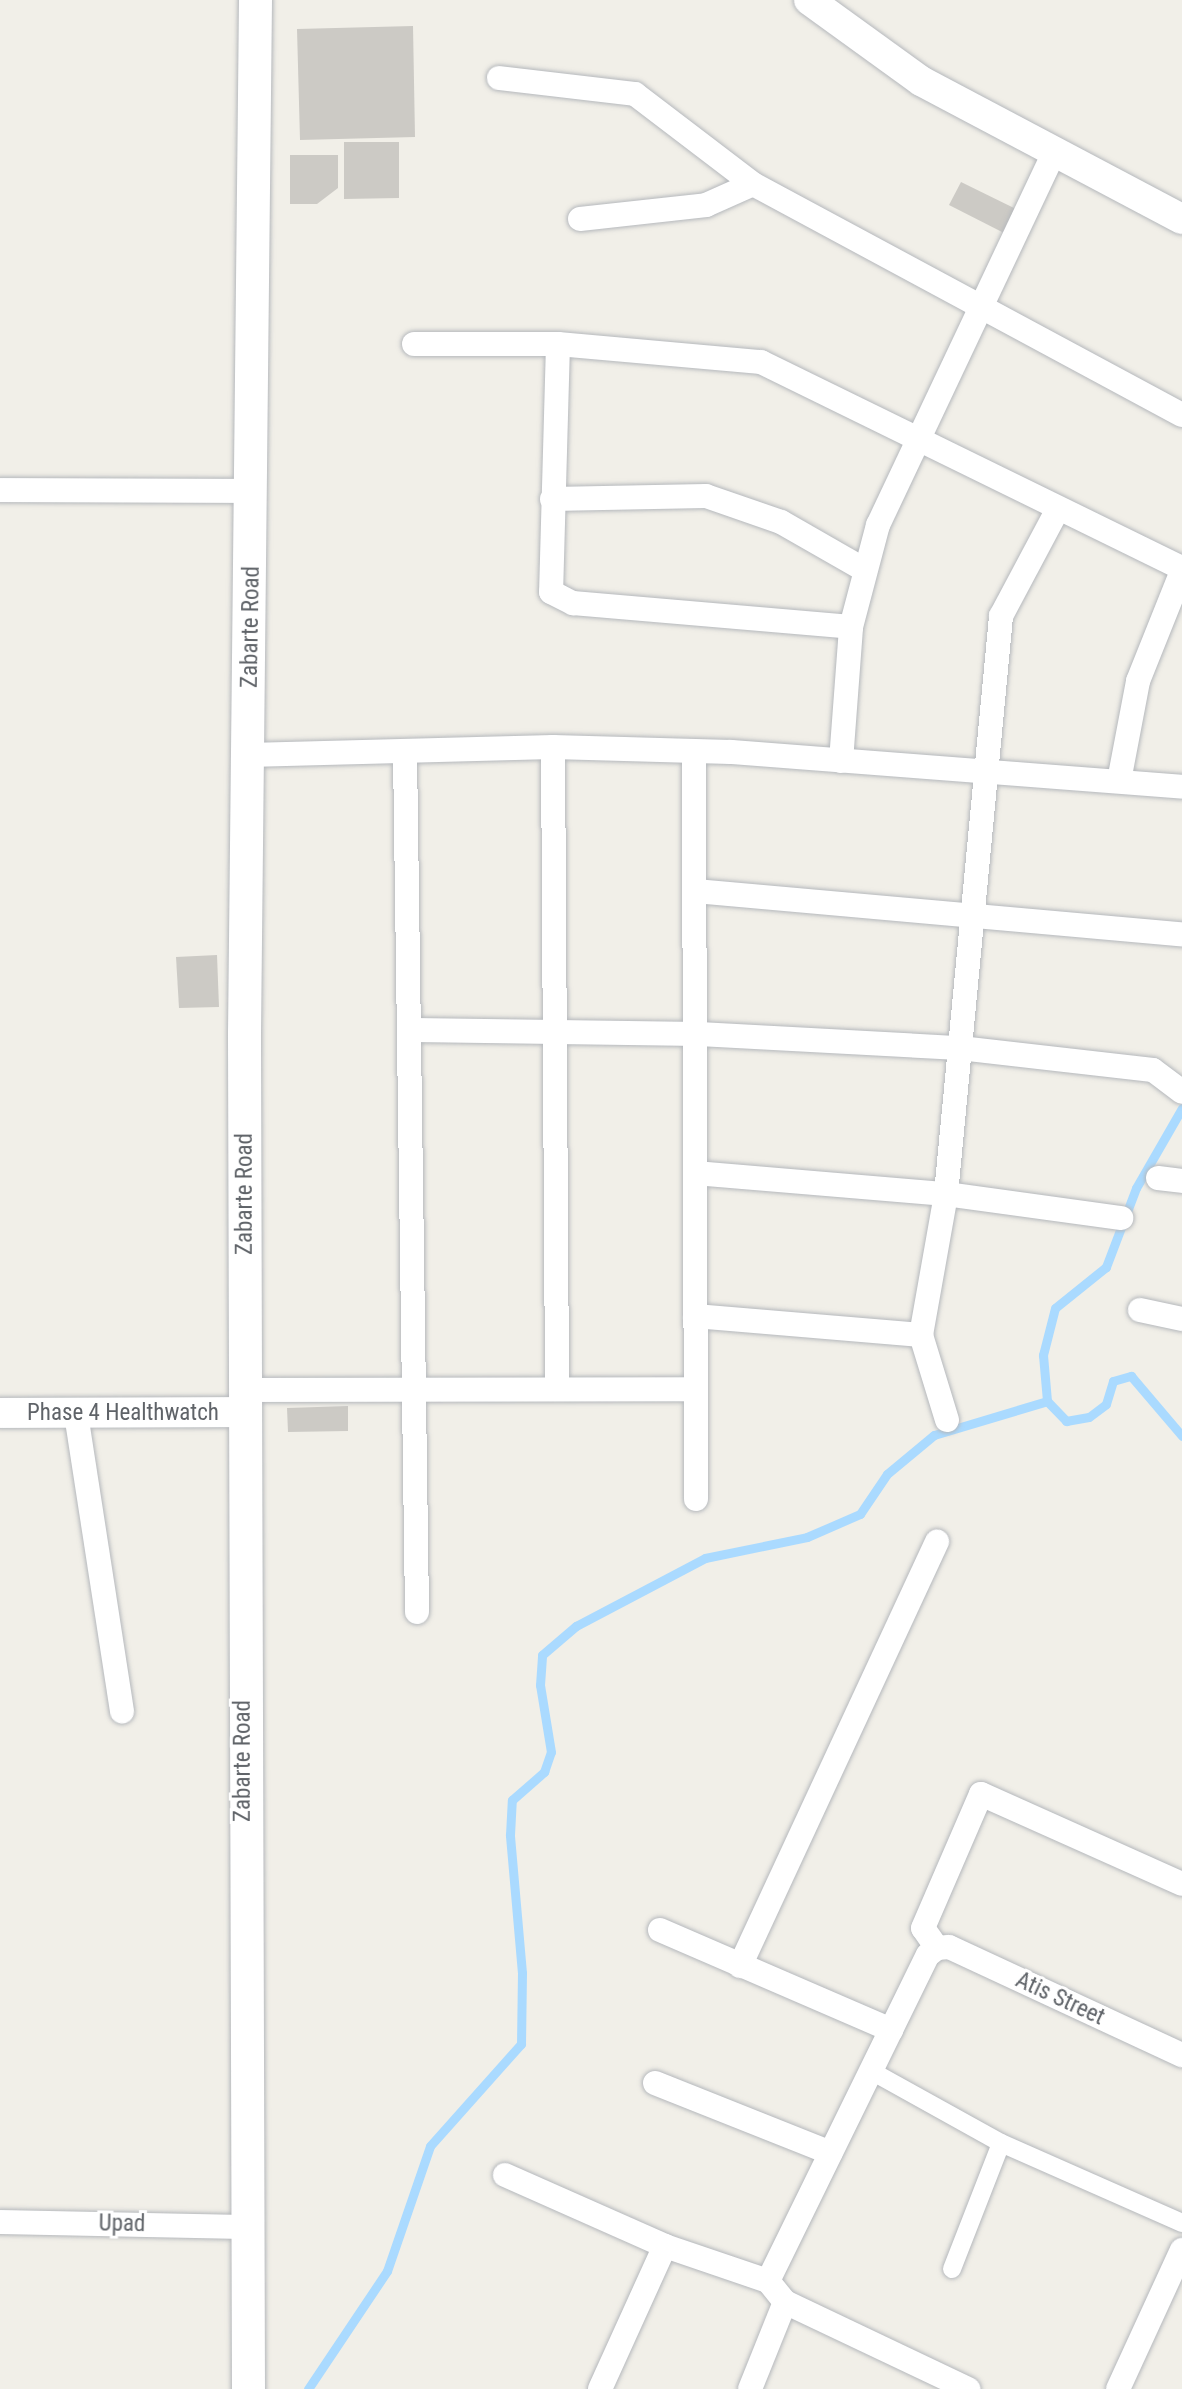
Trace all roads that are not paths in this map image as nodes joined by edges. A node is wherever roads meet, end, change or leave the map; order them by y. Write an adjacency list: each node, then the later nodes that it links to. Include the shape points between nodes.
1 (255, 0): 14 (main road, Zabarte Road, via 249,175)
2 (809, 0): 4 (street, via 921,81)
3 (499, 78): 5 (street, via 625,90)
4 (1054, 153): 7 (street); 8 (street)
5 (752, 184): 6 (street, via 706,205); 8 (street)
6 (580, 219)
7 (1182, 219)
8 (980, 307): 11 (street); 12 (street)
9 (414, 344): 10 (street)
10 (558, 344): 12 (street, via 761,362); 15 (street)
11 (1182, 415)
12 (914, 441): 16 (street); 17 (street)
13 (0, 490): 14 (street)
14 (252, 492): 23 (main road, Zabarte Road)
15 (552, 499): 17 (street, via 706,496 781,522); 19 (street, via 551,592 559,599)
16 (1058, 509): 18 (street); 25 (street, via 1001,616)
17 (863, 569): 19 (street)
18 (1182, 570): 26 (street, via 1141,671)
19 (850, 626): 24 (street)
20 (553, 747): 21 (street); 22 (street); 32 (street)
21 (694, 751): 24 (street); 28 (street)
22 (405, 752): 23 (street); 31 (street)
23 (248, 755): 46 (main road, Zabarte Road)
24 (841, 761): 25 (street)
25 (984, 776): 26 (street); 29 (street)
26 (1119, 781): 27 (street)
27 (1182, 787)
28 (696, 891): 29 (street); 33 (street)
29 (974, 913): 30 (street); 34 (street)
30 (1182, 934)
31 (414, 1030): 32 (street); 43 (street)
32 (556, 1031): 33 (street); 44 (street)
33 (699, 1034): 34 (street); 36 (street)
34 (960, 1048): 35 (street, via 1153,1070); 37 (street)
35 (1182, 1092)
36 (695, 1173): 37 (street); 40 (street)
37 (946, 1194): 38 (street); 42 (street)
38 (1121, 1218)
39 (1140, 1310): 41 (street)
40 (695, 1316): 42 (street); 45 (street)
41 (1182, 1319)
42 (921, 1335): 49 (street)
43 (415, 1385): 44 (street); 46 (street); 52 (street)
44 (557, 1386): 45 (street)
45 (692, 1389): 50 (street)
46 (246, 1401): 48 (street, Phase 4 Healthwatch); 67 (main road, Zabarte Road)
47 (0, 1413): 48 (street, Phase 4 Healthwatch)
48 (76, 1414): 53 (street)
49 (947, 1420)
50 (696, 1499)
51 (937, 1542): 57 (street)
52 (417, 1612)
53 (122, 1711)
54 (1182, 1884): 56 (street, via 981,1794 922,1928)
55 (660, 1930): 57 (street)
56 (937, 1948): 58 (street); 59 (street, Atis Street, via 949,1947)
57 (740, 1966): 58 (street)
58 (891, 2030): 60 (street)
59 (1182, 2055)
60 (873, 2072): 62 (street); 63 (street)
61 (655, 2083): 63 (street)
62 (1001, 2143): 66 (street); 70 (street)
63 (831, 2153): 71 (street)
64 (505, 2175): 68 (street)
65 (0, 2222): 67 (street, Upad)
66 (1182, 2223)
67 (244, 2227): 73 (main road, Zabarte Road)
68 (664, 2246): 71 (street); 74 (street)
69 (1182, 2250): 77 (street)
70 (951, 2269)
71 (768, 2281): 72 (street)
72 (785, 2302): 75 (street); 76 (street)
73 (248, 2389)
74 (600, 2389)
75 (750, 2389)
76 (968, 2389)
77 (1118, 2389)

